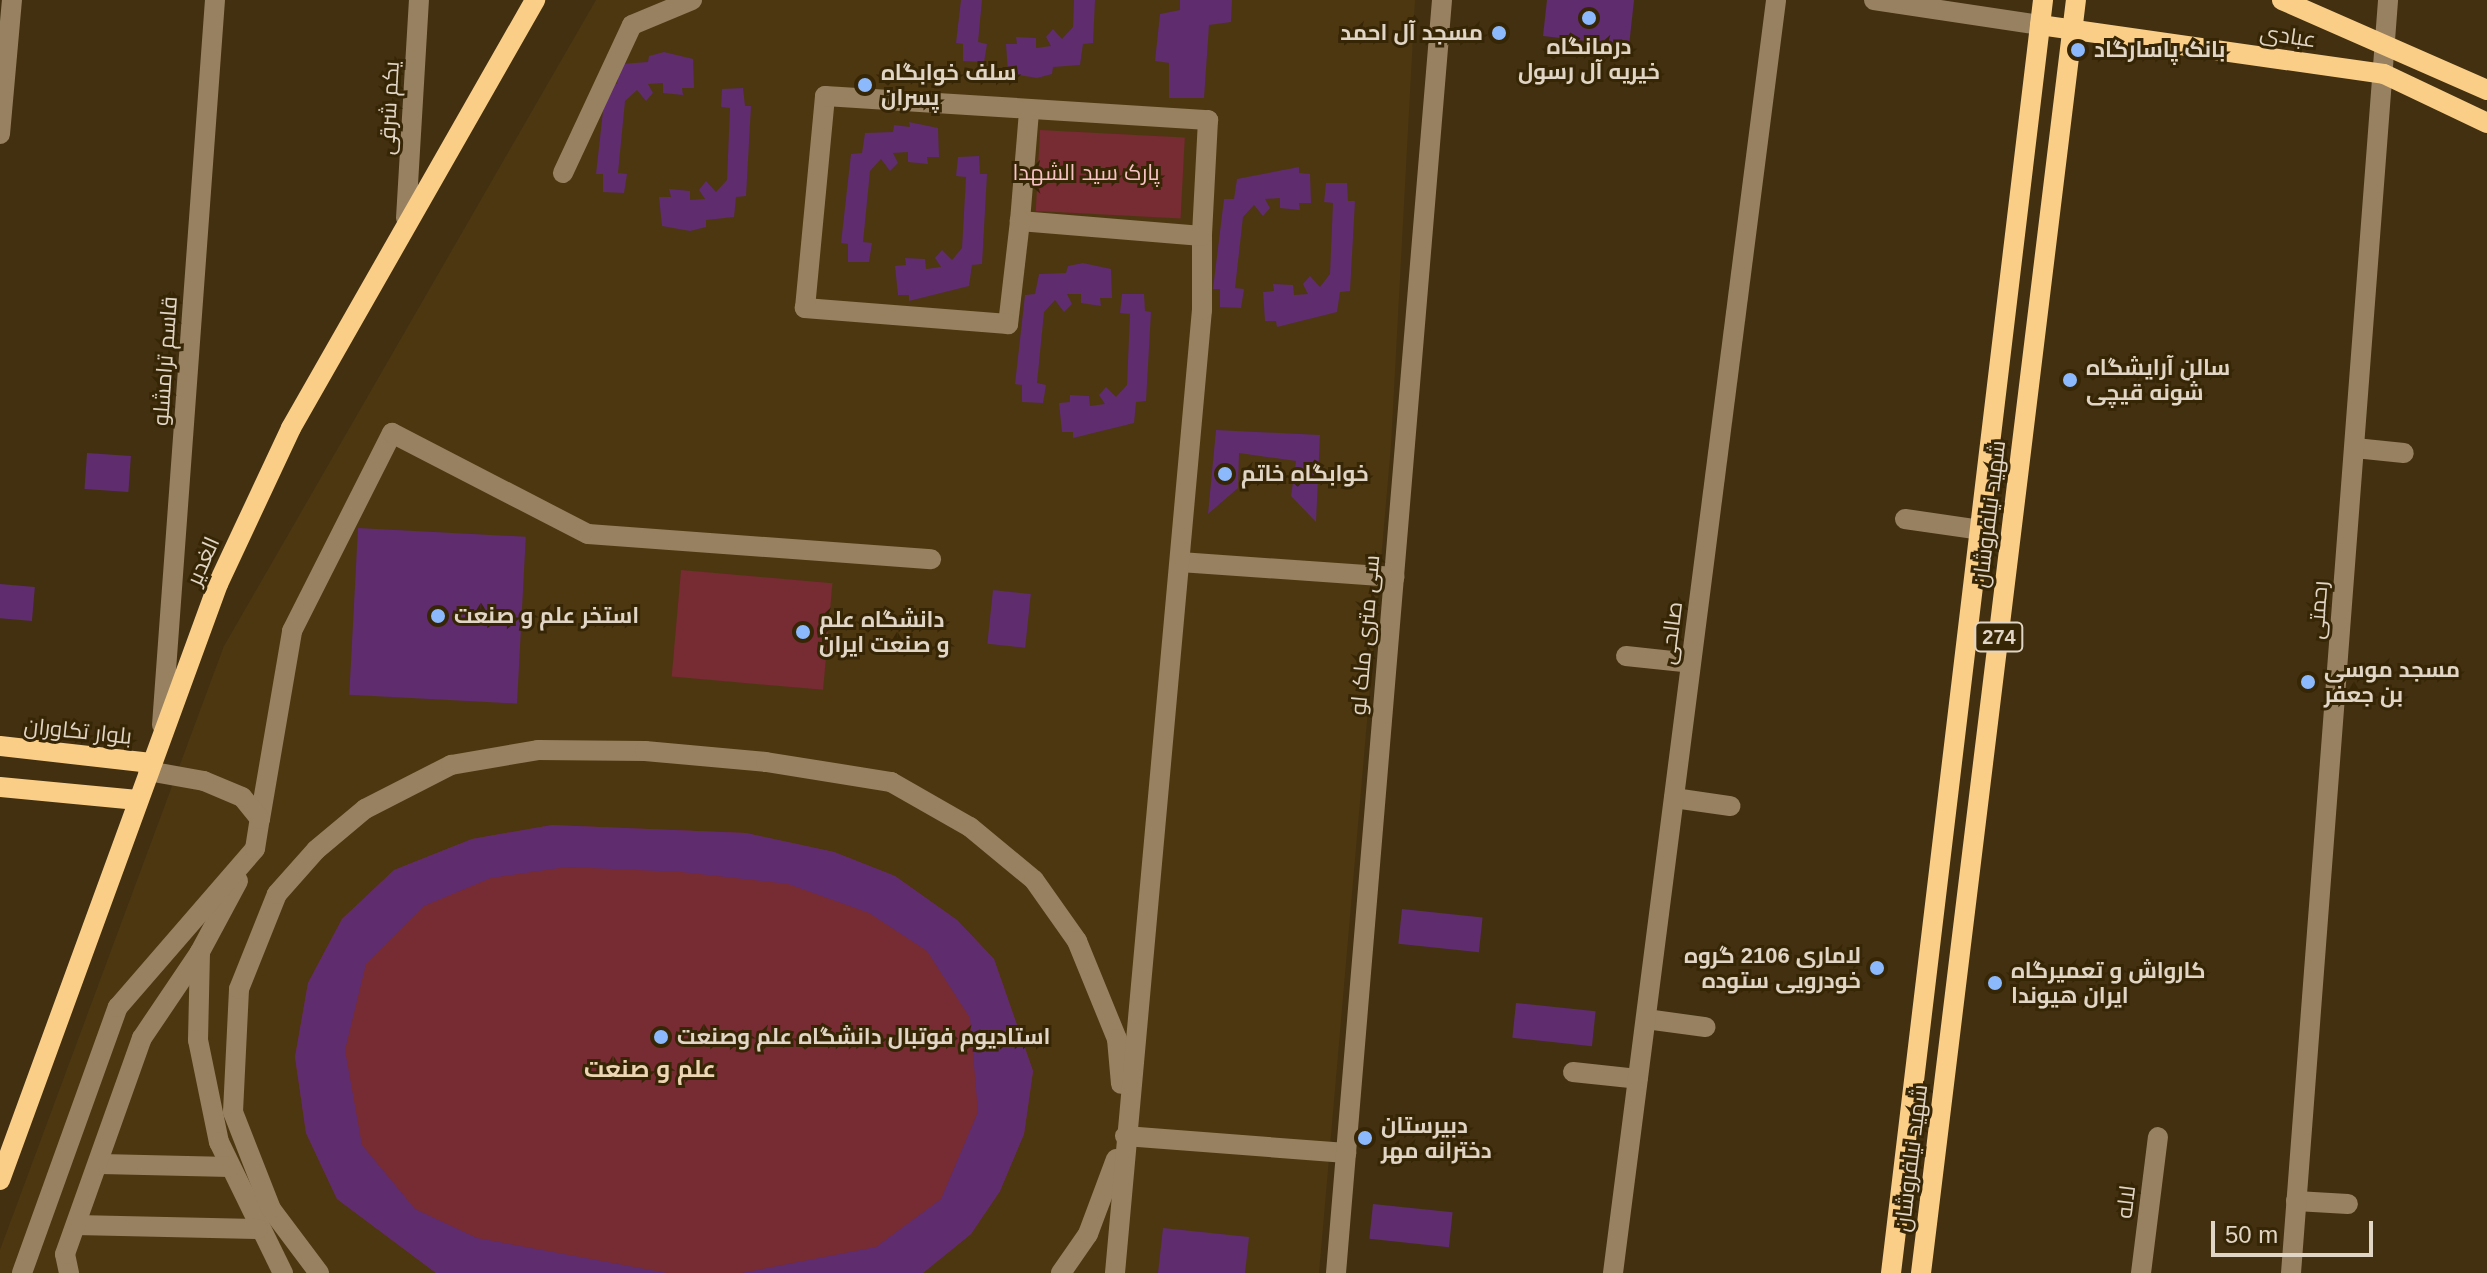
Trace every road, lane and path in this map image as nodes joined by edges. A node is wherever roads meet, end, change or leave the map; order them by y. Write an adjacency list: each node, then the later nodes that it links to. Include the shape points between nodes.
1 (12, 0): 20 (street)
2 (215, 0): 34 (street, قاسم ترامشلو)
3 (419, 0): 22 (street, یکم شرقی)
4 (535, 0): 22 (main road, الغدیر)
5 (692, 0): 21 (street, via 632,25)
6 (1442, 0): 31 (street, سی متری ملک لو)
7 (1776, 0): 33 (street, صالحی)
8 (1874, 0): 13 (street)
9 (2043, 0): 13 (main road, شهید نیلفروشان / 274)
10 (2076, 0): 14 (main road, شهید نیلفروشان / 274)
11 (2282, 0): 15 (main road, عبادی)
12 (2388, 0): 15 (street, رحمتی)
13 (2040, 25): 14 (main road, عبادی); 28 (main road, شهید نیلفروشان / 274)
14 (2073, 29): 16 (main road, عبادی); 67 (main road, شهید نیلفروشان / 274)
15 (2385, 46): 16 (street, رحمتی); 17 (main road, عبادی)
16 (2384, 74): 19 (main road, عبادی); 25 (street, رحمتی)
17 (2487, 90)
18 (1029, 111): 23 (street); 23 (street, via 825,96 805,308 1008,324); 24 (street, via 1208,120)
19 (2487, 123)
20 (0, 134)
21 (563, 173)
22 (406, 218): 34 (main road, الغدیر, via 291,428)
23 (1020, 221): 24 (street)
24 (1202, 236): 30 (street, via 1202,310)
25 (2355, 448): 26 (street); 54 (street, رحمتی)
26 (2404, 453)
27 (1905, 519): 28 (street)
28 (1980, 530): 66 (main road, شهید نیلفروشان / 274)
29 (931, 559): 41 (street, via 588,534 392,433 292,631)
30 (1180, 562): 31 (street); 48 (street)
31 (1394, 577): 50 (street, سی متری ملک لو)
32 (1626, 656): 33 (street)
33 (1691, 663): 38 (street, صالحی)
34 (162, 725): 36 (main road, الغدیر)
35 (0, 746): 36 (main road, بلوار تکاوران)
36 (149, 767): 39 (main road, الغدیر); 41 (street, via 242,797)
37 (0, 787): 39 (main road)
38 (1674, 798): 40 (street); 44 (street, صالحی)
39 (137, 800): 53 (main road, الغدیر)
40 (1730, 806)
41 (260, 819): 42 (street)
42 (255, 849): 43 (street); 58 (street, via 118,1007)
43 (200, 952): 51 (street, via 142,1038); 52 (street, via 198,1040 219,1142)
44 (1646, 1019): 45 (street); 47 (street, صالحی)
45 (1705, 1027)
46 (1573, 1072): 47 (street)
47 (1638, 1079): 65 (street, صالحی)
48 (1125, 1136): 50 (street); 61 (street, via 1117,1039 1077,941 1034,880 970,827 891,782 645,751 538,750 451,765 365,809 316,850 277,894 239,989 233,1112 271,1209); 62 (street, via 1088,1234); 63 (street)
49 (2158, 1137): 68 (street, لاله)
50 (1346, 1153): 64 (street, سی متری ملک لو)
51 (101, 1164): 52 (street); 56 (street)
52 (230, 1167): 57 (street)
53 (0, 1180)
54 (2296, 1201): 55 (street); 69 (street, رحمتی)
55 (2348, 1204)
56 (76, 1225): 57 (street); 59 (street, via 65,1254)
57 (258, 1229): 60 (street)
58 (22, 1273)
59 (69, 1273)
60 (283, 1273)
61 (319, 1273)
62 (1061, 1273)
63 (1115, 1273)
64 (1336, 1273)
65 (1613, 1273)
66 (1891, 1273)
67 (1921, 1273)
68 (2141, 1273)
69 (2291, 1273)

